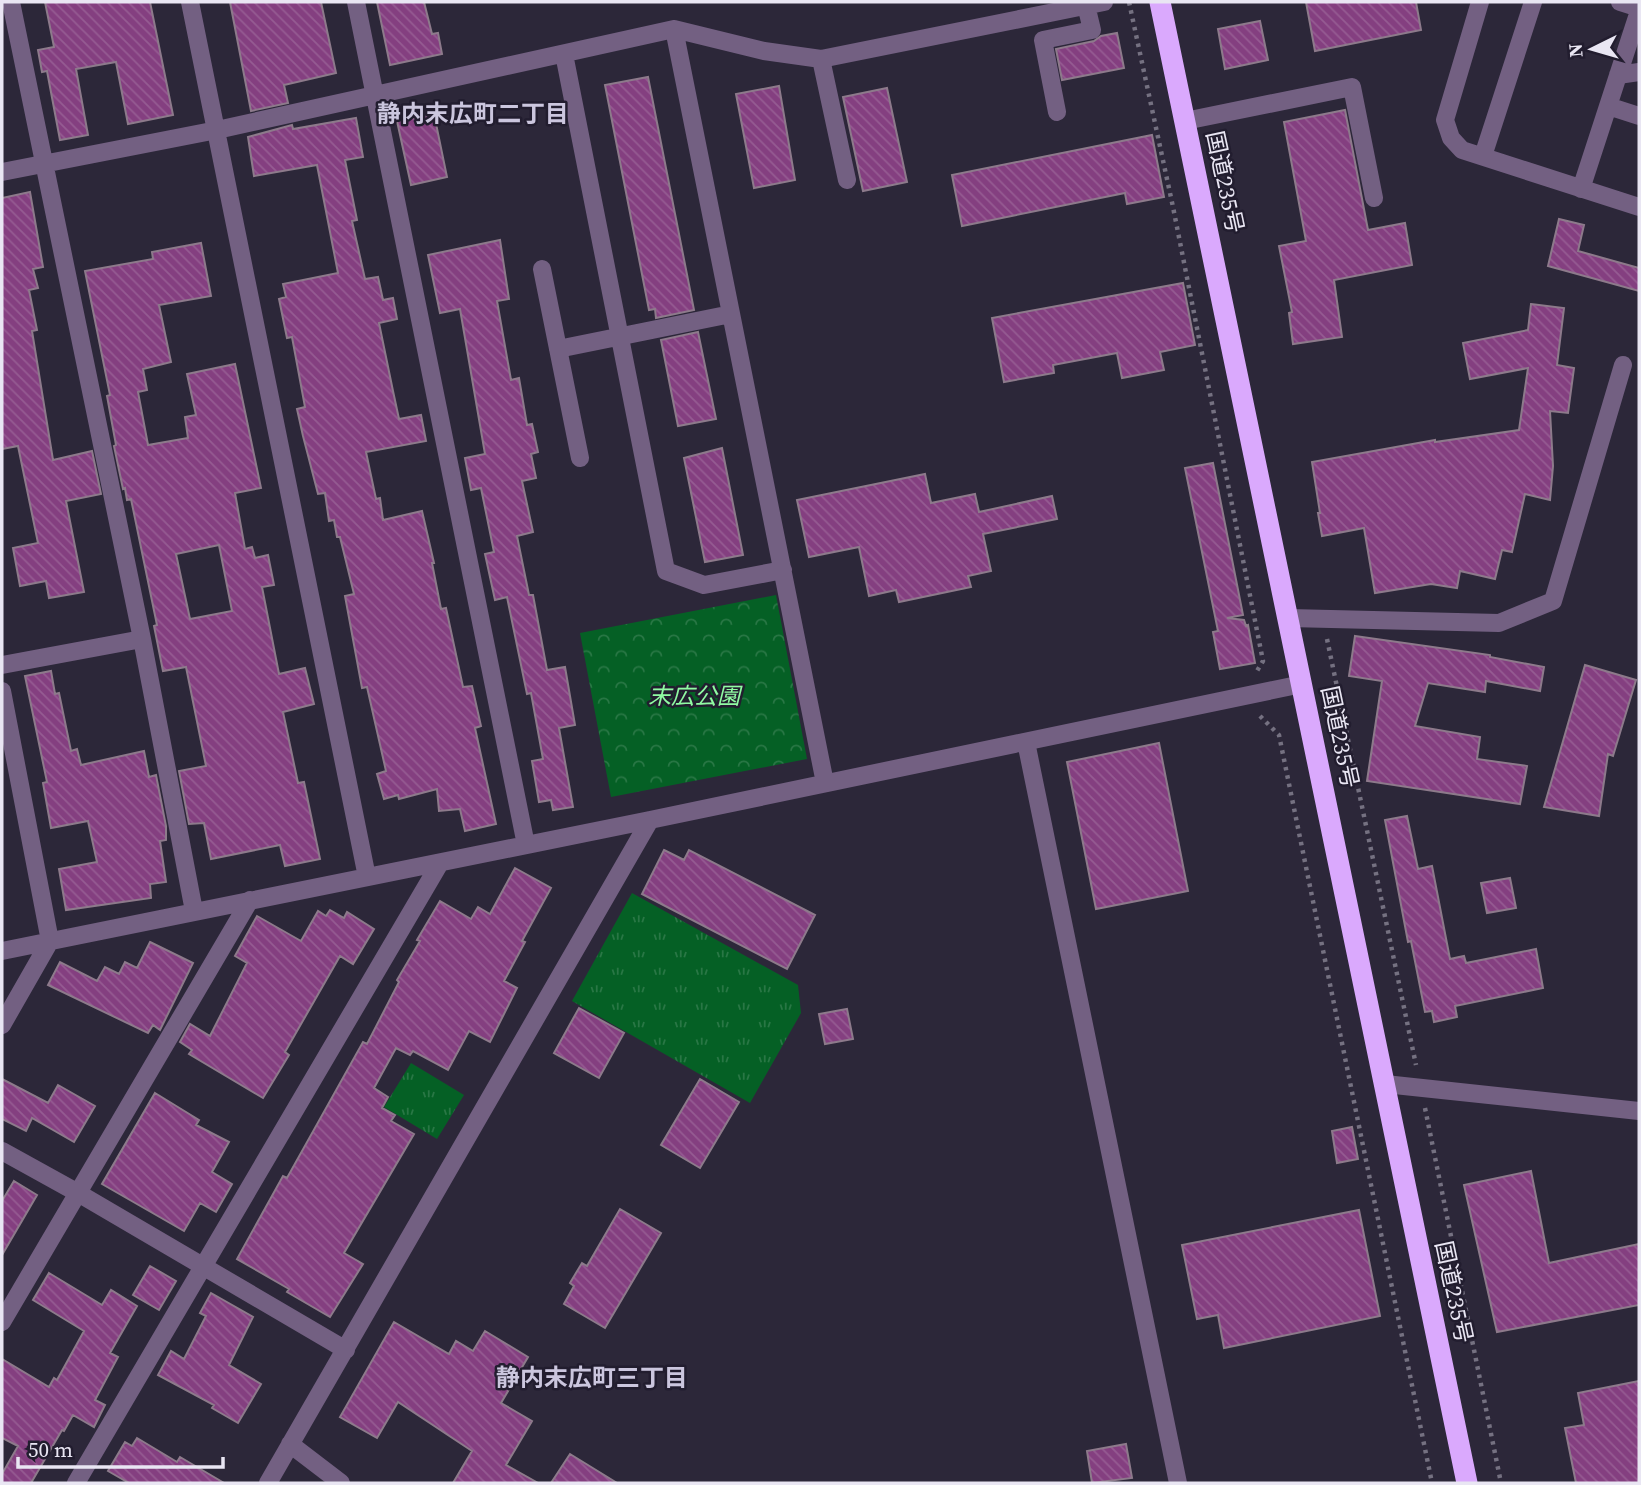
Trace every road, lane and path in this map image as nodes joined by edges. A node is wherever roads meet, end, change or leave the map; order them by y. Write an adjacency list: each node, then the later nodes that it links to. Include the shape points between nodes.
1 (11, 2): 24 (street)
2 (190, 2): 22 (street)
3 (356, 2): 17 (street)
4 (1104, 2): 10 (street)
5 (1129, 2): 40 (path)
6 (1160, 2): 21 (highway, 国道235号)
7 (1479, 2): 23 (street, via 1445,120 1451,138 1462,149)
8 (1533, 2): 23 (street)
9 (1620, 2): 11 (street)
10 (1086, 5): 14 (street); 19 (street, via 1092,30 1042,40)
11 (1639, 9): 16 (street)
12 (674, 29): 13 (street); 14 (street, via 764,51); 31 (street)
13 (564, 54): 17 (street); 32 (street)
14 (821, 59): 26 (street)
15 (1639, 72): 16 (street)
16 (1618, 75): 18 (street)
17 (376, 96): 22 (street); 48 (street)
18 (1608, 106): 20 (street); 27 (street)
19 (1057, 112)
20 (1639, 116)
21 (1185, 121): 28 (street, via 1353,88); 37 (highway, 国道235号)
22 (217, 130): 24 (street); 50 (street)
23 (1483, 156): 27 (street)
24 (45, 164): 25 (street); 39 (street)
25 (2, 172)
26 (847, 180)
27 (1581, 189): 29 (street)
28 (1374, 198)
29 (1639, 207)
30 (542, 269): 33 (street)
31 (731, 314): 32 (street); 36 (street)
32 (619, 336): 33 (street); 36 (street, via 666,571 704,585)
33 (558, 349): 35 (street)
34 (1623, 365): 38 (street, via 1553,601 1499,623)
35 (580, 458)
36 (783, 570): 46 (street)
37 (1289, 618): 38 (street); 42 (highway, 国道235号)
38 (1322, 619): 57 (path)
39 (142, 639): 41 (street); 52 (street)
40 (1263, 661)
41 (2, 665)
42 (1302, 684): 45 (street); 56 (highway, 国道235号)
43 (2, 691): 53 (street)
44 (1260, 716): 69 (path, via 1279,735)
45 (1026, 742): 46 (street); 68 (street)
46 (825, 782): 47 (street)
47 (650, 820): 48 (street); 63 (street)
48 (526, 845): 49 (street)
49 (440, 863): 50 (street); 61 (street)
50 (367, 877): 51 (street)
51 (250, 900): 52 (street); 60 (street)
52 (194, 911): 53 (street)
53 (51, 941): 54 (street); 55 (street)
54 (2, 951)
55 (2, 1025)
56 (1385, 1084): 57 (street); 70 (highway, 国道235号)
57 (1420, 1088): 58 (street); 71 (path)
58 (1639, 1111)
59 (2, 1151): 60 (street)
60 (78, 1193): 61 (street); 62 (street)
61 (203, 1266): 63 (street); 65 (street)
62 (2, 1322)
63 (346, 1350): 64 (street)
64 (290, 1444): 66 (street); 67 (street)
65 (76, 1483)
66 (268, 1483)
67 (341, 1483)
68 (1178, 1483)
69 (1433, 1483)
70 (1467, 1483)
71 (1501, 1483)

